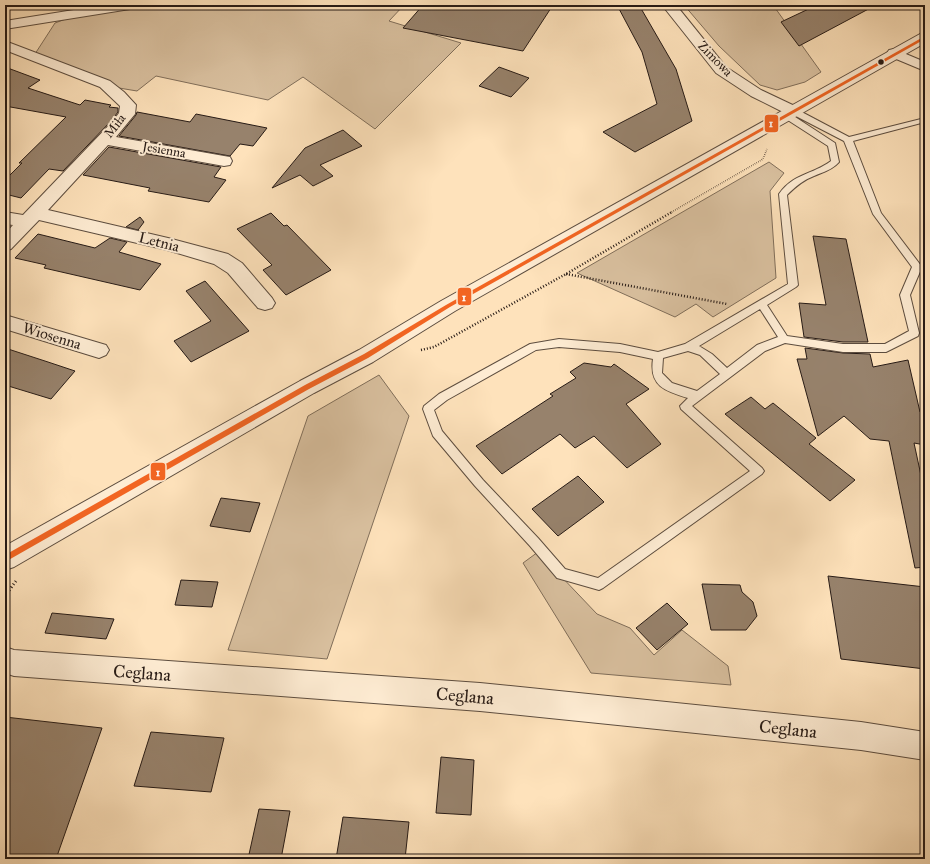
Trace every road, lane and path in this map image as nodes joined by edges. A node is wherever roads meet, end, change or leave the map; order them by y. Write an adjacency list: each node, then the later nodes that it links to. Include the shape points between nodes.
1 (130, 5): 3 (street)
2 (669, 5): 10 (street, Zimowa, via 721,70)
3 (42, 19): 4 (street); 6 (street)
4 (5, 25)
5 (925, 37): 8 (street)
6 (33, 43): 7 (street, Miła); 12 (street, Miła, via 105,84 128,105 127,114)
7 (5, 45)
8 (894, 53): 9 (street); 10 (street)
9 (925, 67)
10 (790, 113): 13 (lane); 21 (lane, via 832,145 835,162 824,170 795,182 783,194 794,285); 31 (street)
11 (925, 120): 13 (lane)
12 (105, 140): 14 (street, Jesienna); 16 (street, Miła)
13 (848, 140): 18 (lane, via 877,214)
14 (224, 161)
15 (5, 218): 16 (street, Letnia)
16 (31, 218): 17 (street, Miła); 20 (street, Letnia, via 168,244 221,260 235,268)
17 (5, 246)
18 (921, 267): 24 (lane, via 905,295 914,333 886,348 843,348)
19 (566, 274): 21 (path)
20 (265, 303)
21 (758, 306): 23 (lane); 25 (lane)
22 (5, 322): 27 (street, Wiosenna)
23 (784, 339): 24 (lane); 26 (lane)
24 (805, 342): 26 (lane)
25 (688, 347): 28 (lane); 29 (lane, via 694,347 704,354)
26 (761, 348): 29 (lane)
27 (99, 350)
28 (658, 356): 30 (lane, via 657,372 662,380 677,390); 30 (lane, via 620,348 559,343 534,347 443,397 428,409 437,432 561,574 599,584 758,470 685,406)
29 (726, 374): 30 (lane)
30 (698, 396)
31 (5, 559)
32 (5, 660): 33 (street, Ceglana, via 14,663 480,697 861,736)
33 (925, 746)

